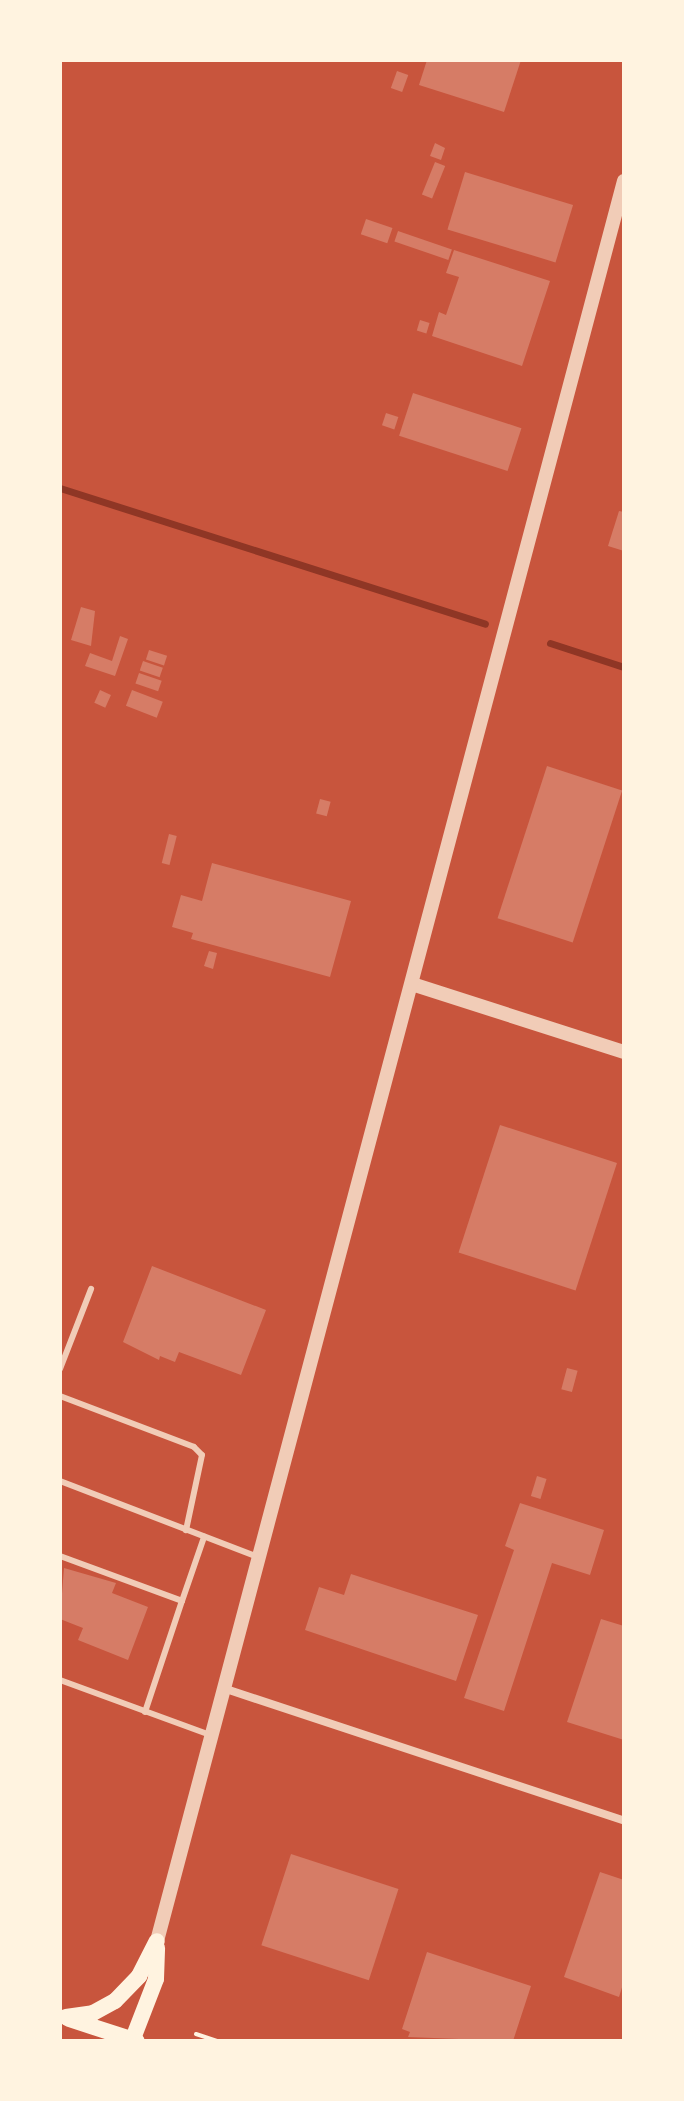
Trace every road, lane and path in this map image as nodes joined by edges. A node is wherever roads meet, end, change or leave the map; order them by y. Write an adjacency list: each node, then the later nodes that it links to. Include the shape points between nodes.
1 (624, 181): 2 (street)
2 (412, 984): 3 (street); 11 (street)
3 (624, 1052)
4 (91, 1289): 5 (lane)
5 (60, 1369)
6 (60, 1396): 8 (lane, via 194,1447 202,1455)
7 (60, 1481): 8 (lane)
8 (186, 1530): 9 (lane)
9 (204, 1537): 11 (lane); 12 (lane)
10 (60, 1556): 12 (lane)
11 (260, 1558): 14 (street)
12 (182, 1601): 15 (lane)
13 (60, 1680): 15 (lane)
14 (226, 1689): 16 (street); 17 (street)
15 (145, 1712): 16 (lane)
16 (213, 1737): 18 (street)
17 (624, 1821)
18 (157, 1941): 19 (main road, via 139,1976 115,2001 93,2013); 21 (main road, via 156,1979)
19 (63, 2016): 21 (main road)
20 (196, 2034): 22 (path)
21 (135, 2041)
22 (217, 2041)

